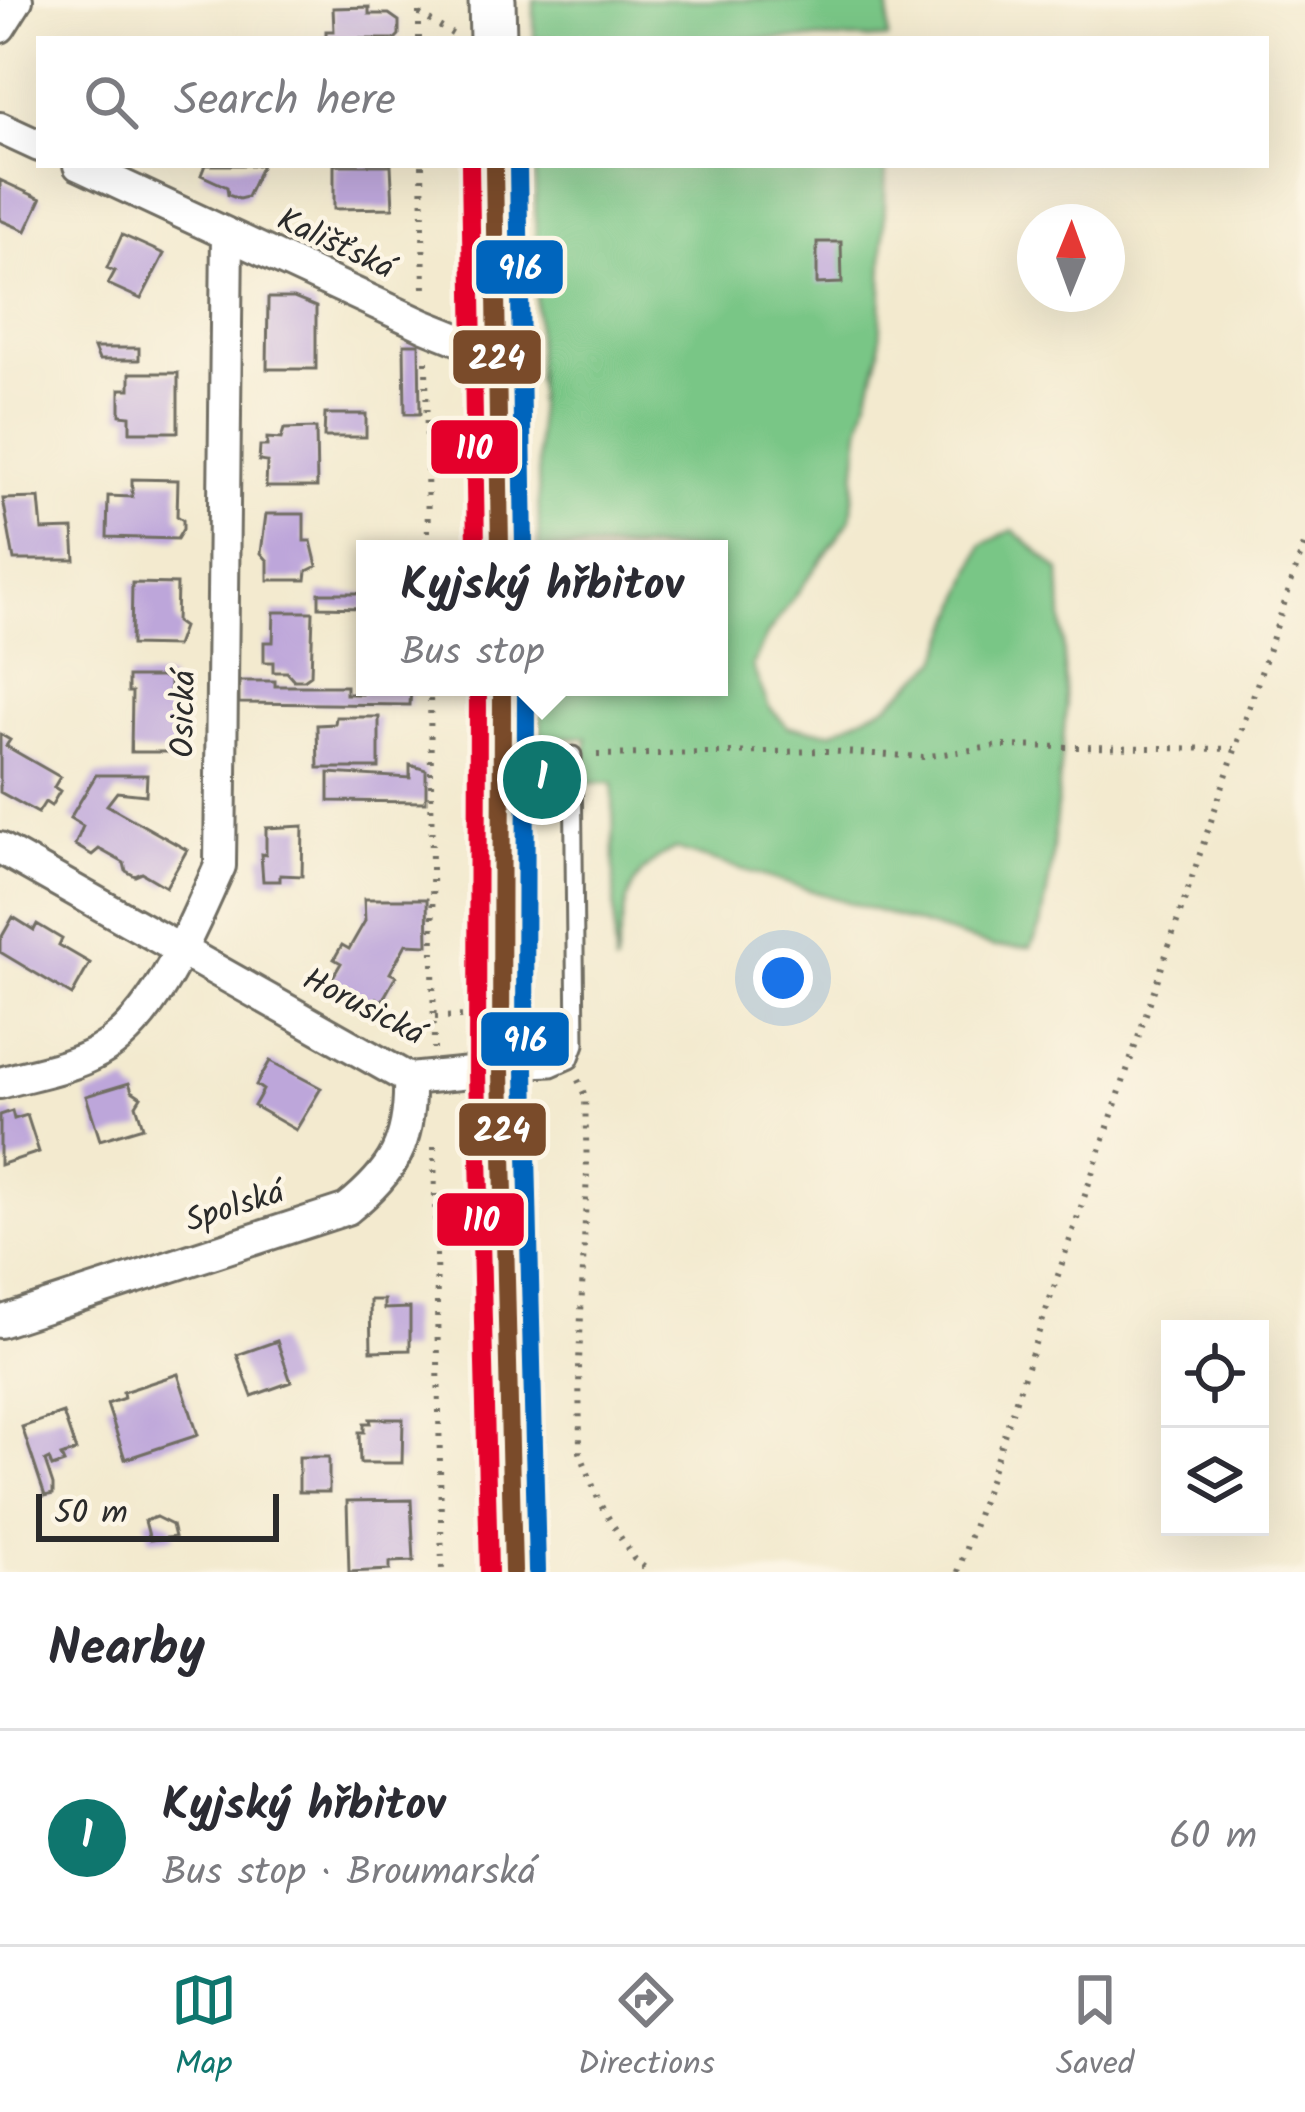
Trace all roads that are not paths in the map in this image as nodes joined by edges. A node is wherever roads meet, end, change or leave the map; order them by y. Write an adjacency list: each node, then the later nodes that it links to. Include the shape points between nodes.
1 (17, 0): 3 (street)
2 (492, 0): 4 (street)
3 (0, 27)
4 (473, 36)
5 (0, 128): 6 (street)
6 (36, 145)
7 (85, 168): 9 (street, Kališťská)
8 (494, 168): 10 (street)
9 (226, 234): 10 (street, Kališťská); 15 (street, Osická, via 220,866)
10 (497, 355): 11 (street)
11 (500, 540)
12 (502, 696): 16 (street)
13 (573, 755): 16 (lane, Horusická, via 577,1044 570,1060 553,1069)
14 (0, 848): 15 (street, Horusická)
15 (181, 951): 17 (street, Horusická); 18 (street, Osická, via 125,1032 97,1053)
16 (500, 1070): 17 (street, Horusická); 20 (street)
17 (409, 1079): 19 (street, Spolská, via 410,1108 384,1179 347,1209)
18 (0, 1083)
19 (0, 1322)
20 (513, 1572)

